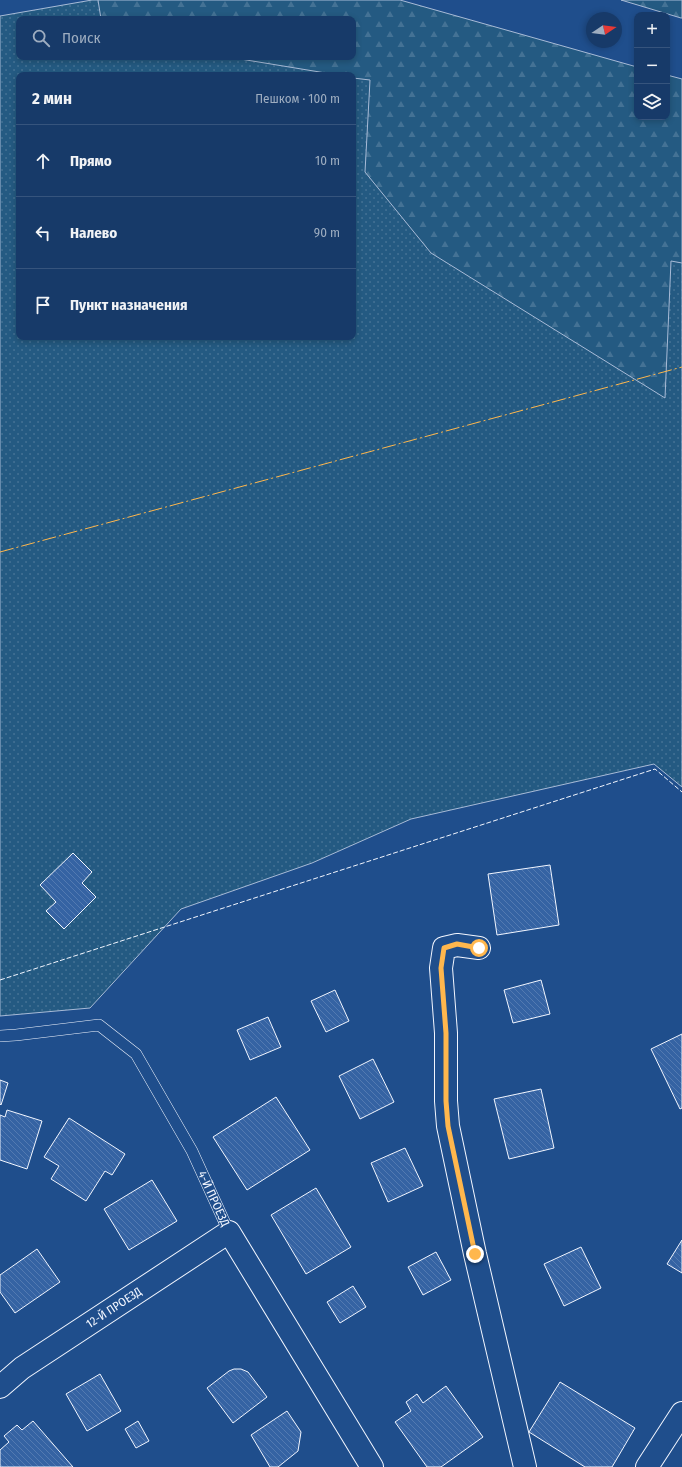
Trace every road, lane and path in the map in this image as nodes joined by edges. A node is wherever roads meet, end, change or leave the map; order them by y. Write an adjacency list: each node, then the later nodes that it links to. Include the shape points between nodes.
1 (479, 948): 7 (street, via 457,944 444,948 441,968 446,1033 448,1126)
2 (0, 1036): 3 (lane, 4-Й ПРОЕЗД, via 99,1025 136,1054 192,1151)
3 (229, 1232): 4 (street, 12-Й ПРОЕЗД, via 22,1368); 6 (street, 4-Й ПРОЕЗД)
4 (0, 1387)
5 (682, 1413): 8 (street)
6 (369, 1466)
7 (525, 1467)
8 (647, 1467)

